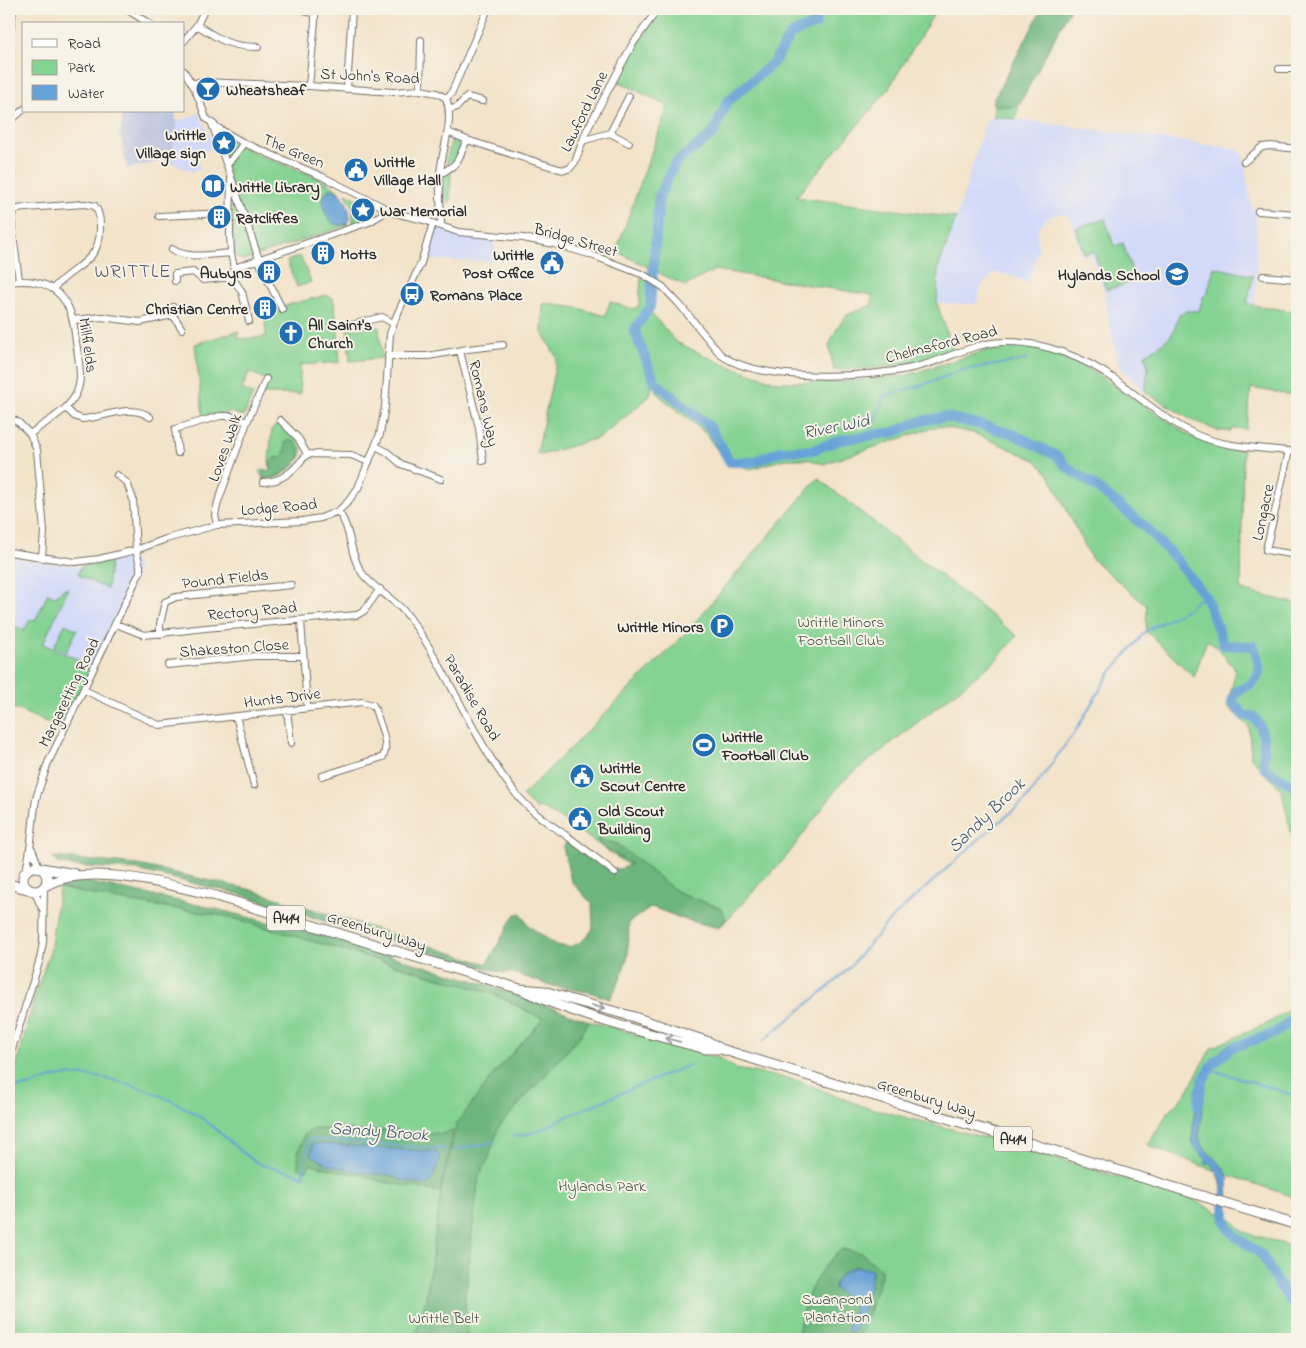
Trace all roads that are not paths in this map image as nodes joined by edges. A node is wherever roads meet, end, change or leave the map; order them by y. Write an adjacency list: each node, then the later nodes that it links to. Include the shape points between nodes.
1 (12, 9): 10 (street)
2 (126, 9): 8 (street)
3 (205, 9): 9 (street)
4 (352, 9): 18 (street)
5 (488, 9): 21 (street, via 451,94)
6 (658, 9): 30 (street, Lawford Lane, via 632,46 586,132)
7 (307, 12): 17 (street, via 315,13)
8 (147, 22)
9 (197, 25): 11 (street); 13 (street, via 228,44)
10 (9, 39)
11 (185, 40)
12 (421, 40): 19 (street)
13 (258, 48)
14 (1279, 69): 15 (street)
15 (1297, 69)
16 (188, 81): 17 (street, St John's Road); 26 (street, The Green)
17 (309, 86): 18 (street, St John's Road)
18 (347, 89): 19 (street, St John's Road)
19 (420, 90): 21 (street, St John's Road)
20 (629, 96): 28 (street)
21 (446, 98): 23 (street, Lodge Road)
22 (483, 101): 23 (street, via 467,97 457,107)
23 (448, 110): 27 (street, Lodge Road)
24 (22, 111): 25 (street)
25 (9, 122)
26 (212, 124): 31 (street, The Green); 35 (street, The Green)
27 (448, 132): 29 (street, Lawford Lane); 36 (street, Lodge Road)
28 (610, 133): 30 (street); 32 (street)
29 (467, 140): 30 (street, Lawford Lane, via 565,170 575,162); 36 (street, via 453,167)
30 (585, 140)
31 (244, 143): 35 (street, The Green); 38 (street, The Green)
32 (629, 143)
33 (1297, 149): 34 (street, via 1262,146)
34 (1244, 162)
35 (227, 165): 37 (street, The Green)
36 (440, 174): 43 (street, Lodge Road)
37 (230, 177): 40 (street, The Green); 46 (street, The Green)
38 (386, 209): 43 (street, The Green); 46 (street, via 369,222)
39 (1258, 210): 41 (street)
40 (229, 213): 42 (street); 45 (street, The Green)
41 (1297, 214)
42 (159, 216)
43 (437, 225): 54 (street, Bridge Street, via 468,233 554,244 648,277); 58 (street, Lodge Road)
44 (172, 249): 45 (street, via 190,256)
45 (231, 253): 47 (street, The Green)
46 (259, 259): 47 (street); 57 (street, The Green)
47 (234, 268): 49 (street)
48 (1263, 276): 50 (street)
49 (232, 277): 52 (street, via 203,280 193,272 175,274); 62 (street, via 243,294)
50 (1297, 279)
51 (19, 280): 53 (street); 55 (street, via 38,282); 55 (street, via 11,220 13,212 25,208 95,206 100,226 96,249 87,262 66,275)
52 (175, 281)
53 (9, 282)
54 (659, 285): 77 (street, Chelmsford Road, via 680,305 720,355 743,366 796,375 895,371 990,343 1016,342 1054,350 1090,365 1169,419 1211,440)
55 (53, 289): 61 (street, Millfields, via 67,305)
56 (173, 307): 59 (street)
57 (282, 309)
58 (399, 311): 60 (street); 63 (street, Lodge Road)
59 (173, 315): 61 (street, via 140,322 102,317); 65 (street)
60 (382, 317): 63 (street); 64 (street)
61 (73, 320): 70 (street, Millfields, via 80,385)
62 (249, 321)
63 (393, 323): 68 (street, Lodge Road)
64 (346, 326)
65 (182, 329)
66 (503, 345): 67 (street, Romans Way)
67 (460, 351): 68 (street, Romans Way, via 428,356); 81 (street, Romans Way, via 479,428)
68 (388, 356): 76 (street, Lodge Road, via 383,422)
69 (266, 379): 74 (street, Loves Walk)
70 (66, 408): 71 (street, via 82,419 136,410); 75 (street, Millfields)
71 (150, 417)
72 (9, 418): 75 (street)
73 (280, 420): 80 (street, via 298,438)
74 (247, 422): 79 (street, via 220,416 174,429); 87 (street, Loves Walk, via 216,511)
75 (30, 434): 91 (street, via 38,457 44,537)
76 (376, 446): 82 (street, Lodge Road); 84 (street, via 401,464)
77 (1289, 451): 78 (street, Chelmsford Road); 90 (street, Longacre, via 1266,550)
78 (1297, 452)
79 (178, 453)
80 (307, 454): 82 (street, via 351,455); 85 (street, via 283,478)
81 (483, 461)
82 (369, 462): 86 (street, Lodge Road, via 358,488)
83 (117, 475): 88 (street, Margaretting Road, via 127,483 133,498)
84 (441, 479)
85 (263, 482)
86 (338, 511): 87 (street, Lodge Road, via 302,521); 93 (street, Paradise Road, via 359,569)
87 (217, 525): 88 (street, Lodge Road)
88 (136, 550): 91 (street, Lodge Road, via 75,562); 95 (street, Margaretting Road, via 140,572)
89 (9, 552): 91 (street, Lodge Road)
90 (1297, 555)
91 (42, 558)
92 (291, 585): 96 (street, Pound Fields, via 176,597 165,602)
93 (380, 589): 94 (street, Rectory Road, via 361,614); 109 (street, Paradise Road, via 398,604 417,628 475,730 518,796)
94 (301, 620): 96 (street, Rectory Road); 97 (street)
95 (116, 624): 96 (street, Rectory Road, via 144,634); 99 (street, Margaretting Road)
96 (160, 634)
97 (303, 656): 98 (street, Shakeston Close, via 255,656); 100 (street)
98 (168, 665)
99 (84, 690): 102 (street, Hunts Drive, via 159,725); 106 (street, Margaretting Road, via 48,765 37,797)
100 (307, 708): 101 (street, Hunts Drive); 104 (street, Hunts Drive, via 362,702 373,705 385,745 386,752 377,760)
101 (287, 710): 102 (street, Hunts Drive); 103 (street)
102 (236, 716): 105 (street)
103 (291, 743)
104 (322, 776)
105 (254, 785)
106 (32, 849): 107 (street, Margaretting Road); 108 (street, Margaretting Road)
107 (40, 867): 108 (highway, via 32,867); 110 (highway, Greenbury Way / A414); 113 (highway, via 48,879)
108 (25, 873): 111 (highway); 114 (highway, via 23,883)
109 (615, 873)
110 (77, 875): 113 (highway, Greenbury Way / A414, via 53,881); 117 (highway, Greenbury Way / A414, via 132,879 216,896 520,989 608,1022 706,1049 721,1049)
111 (9, 880)
112 (9, 884): 114 (highway)
113 (44, 887): 114 (highway); 115 (street)
114 (31, 890): 115 (street)
115 (43, 909): 116 (street, via 40,958)
116 (9, 1058)
117 (1297, 1225)

